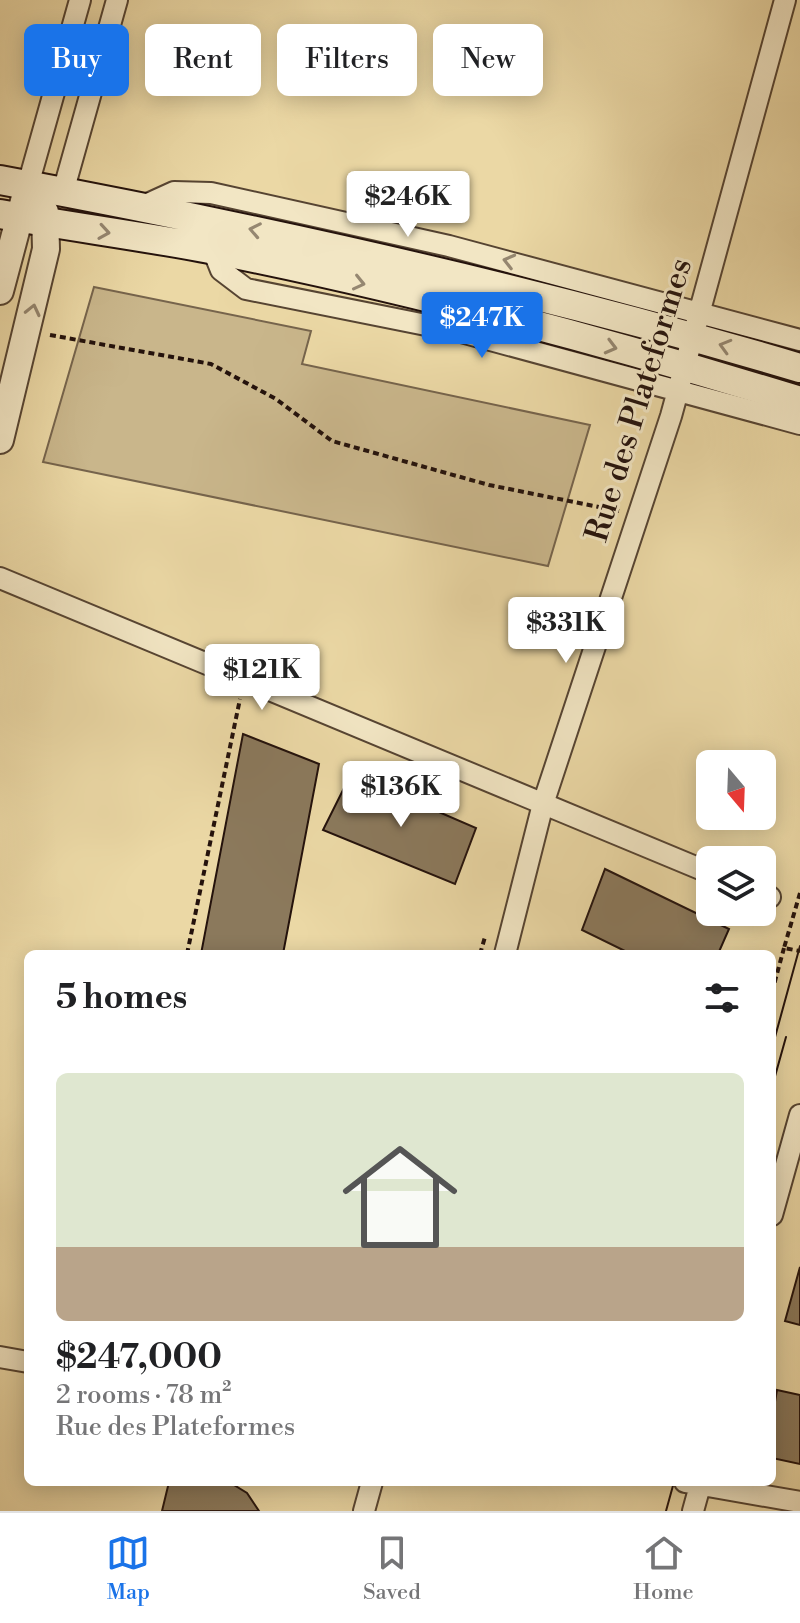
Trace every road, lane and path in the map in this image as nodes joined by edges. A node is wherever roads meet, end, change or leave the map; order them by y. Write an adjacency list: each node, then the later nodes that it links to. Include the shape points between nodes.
1 (80, 0): 5 (street)
2 (117, 0): 6 (street)
3 (785, 0): 10 (street, Rue des Plateformes)
4 (0, 180): 5 (main road)
5 (28, 185): 6 (main road); 7 (street); 8 (street)
6 (63, 192): 10 (main road, one-way to 6)
7 (10, 216): 8 (main road); 9 (street)
8 (48, 223): 11 (street, one-way to 8); 14 (main road, one-way to 14, via 213,250 423,298)
9 (0, 291)
10 (695, 324): 12 (street); 13 (main road, one-way to 10); 14 (street, Rue des Plateformes)
11 (28, 331): 17 (street); 18 (path, via 211,364 276,399 332,441 489,485)
12 (800, 340)
13 (800, 368)
14 (681, 378): 15 (main road); 16 (street); 18 (street, Rue des Plateformes)
15 (800, 401)
16 (800, 424)
17 (0, 440)
18 (638, 514): 21 (street, Rue des Plateformes)
19 (0, 578): 20 (street)
20 (243, 681): 21 (street); 25 (path)
21 (543, 804): 22 (street); 26 (street, Rue des Plateformes)
22 (696, 867)
23 (800, 893): 24 (path)
24 (784, 948): 27 (path); 28 (path)
25 (188, 950)
26 (506, 950)
27 (800, 951)
28 (776, 977)
29 (800, 1115): 30 (street)
30 (776, 1201)
31 (0, 1357): 32 (street)
32 (24, 1361)
33 (371, 1486): 37 (street)
34 (696, 1486): 38 (street)
35 (712, 1486): 36 (street)
36 (800, 1502)
37 (364, 1511)
38 (693, 1511)

